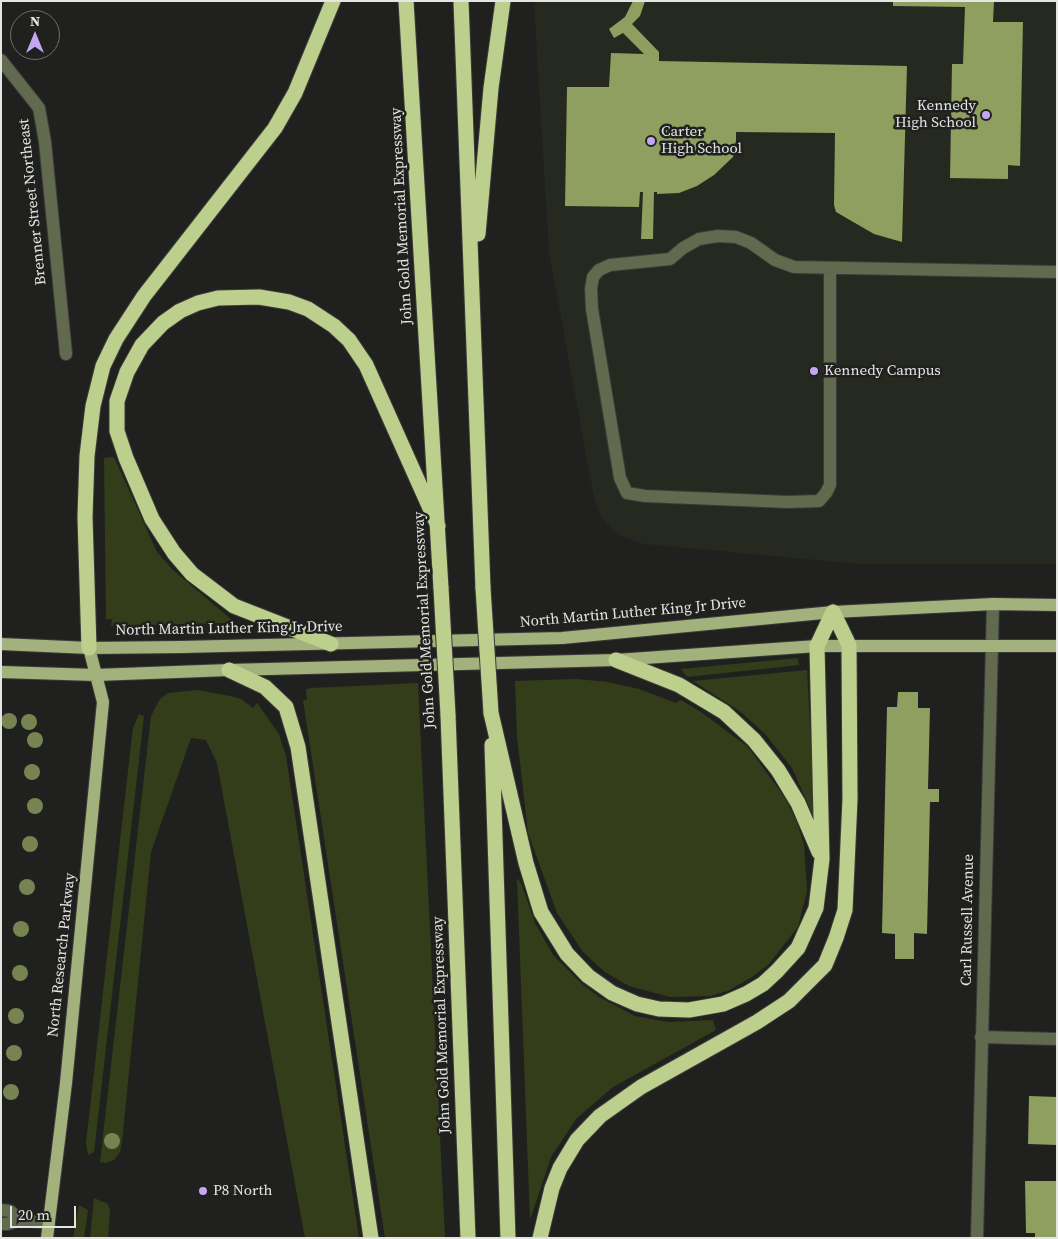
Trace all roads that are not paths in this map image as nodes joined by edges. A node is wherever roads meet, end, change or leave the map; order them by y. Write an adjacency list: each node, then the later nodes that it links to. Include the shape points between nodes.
1 (333, 1): 20 (highway, via 296,93 275,128 144,296 103,366 93,406 87,456)
2 (406, 1): 10 (highway, John Gold Memorial Expressway)
3 (461, 1): 8 (highway)
4 (503, 1): 8 (highway, via 491,88)
5 (1, 60): 9 (street, Brenner Street Northeast, via 39,108)
6 (830, 268): 6 (street, via 794,267 775,260 736,236 718,236 699,239 670,259 610,265 599,270 590,289 592,309 620,478 627,494 788,502 818,501 826,494 830,485); 7 (street)
7 (1057, 272)
8 (472, 295): 25 (highway, bridge)
9 (66, 354)
10 (438, 526): 15 (highway, via 366,365 349,340 308,309 260,297 218,298 180,312 163,323 142,345 127,372 117,401 118,432 152,519 192,574 234,606); 35 (highway, John Gold Memorial Expressway, bridge)
11 (993, 604): 12 (main road, North Martin Luther King Jr Drive); 13 (main road, North Martin Luther King Jr Drive); 16 (street, Carl Russell Avenue)
12 (1057, 605)
13 (834, 612): 15 (main road, North Martin Luther King Jr Drive, via 562,638); 17 (highway); 18 (highway)
14 (1, 644): 20 (main road, North Martin Luther King Jr Drive)
15 (331, 644): 20 (main road, North Martin Luther King Jr Drive)
16 (991, 644): 17 (main road); 19 (main road); 27 (street, Carl Russell Avenue)
17 (849, 645): 18 (main road); 37 (highway, via 850,799 845,910 825,964 790,1001 640,1087 600,1116 577,1140 560,1168)
18 (817, 646): 21 (main road); 26 (highway)
19 (1057, 646)
20 (89, 648): 24 (main road, North Research Parkway)
21 (616, 660): 22 (main road); 26 (highway, via 679,685 724,712 754,740 798,803)
22 (229, 670): 24 (main road); 34 (highway, via 265,686 286,707 298,748)
23 (1, 672): 24 (main road)
24 (96, 676): 31 (main road, North Research Parkway, via 102,702 67,1074)
25 (491, 714): 26 (highway, via 526,863 541,912 568,954 588,976 612,993 637,1004 689,1010 723,1004 763,984 798,948 808,928 820,889); 36 (highway)
26 (822, 859)
27 (982, 1037): 28 (street); 38 (street, Carl Russell Avenue)
28 (1057, 1039)
29 (1, 1210): 30 (street, via 10,1211)
30 (20, 1220): 31 (street); 32 (street)
31 (49, 1223): 33 (main road, North Research Parkway)
32 (1, 1224)
33 (47, 1238)
34 (371, 1238)
35 (468, 1238)
36 (508, 1238)
37 (540, 1238)
38 (977, 1238)

